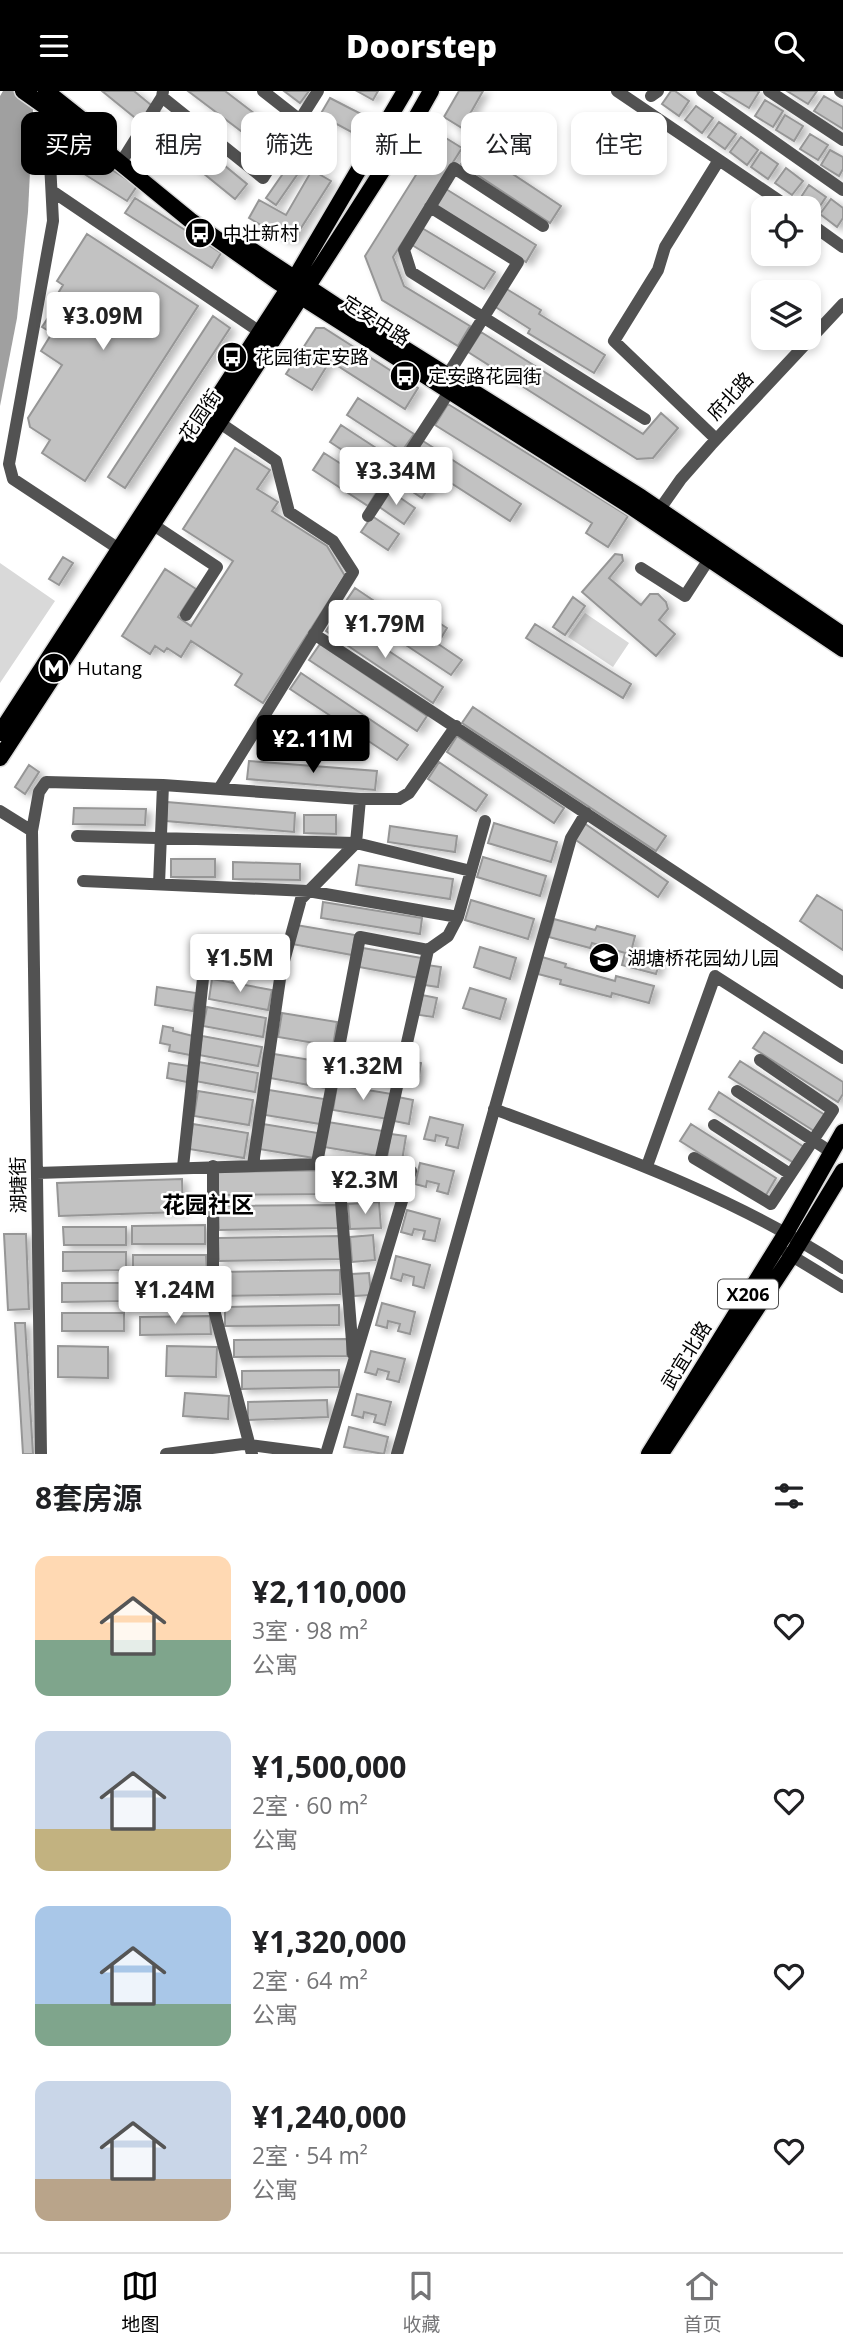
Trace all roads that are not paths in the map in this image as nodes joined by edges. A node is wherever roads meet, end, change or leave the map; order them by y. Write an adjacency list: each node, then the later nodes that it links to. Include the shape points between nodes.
1 (23, 91): 10 (main road)
2 (264, 91): 11 (street)
3 (318, 91): 12 (street)
4 (405, 91): 24 (main road, 花园街)
5 (430, 91): 24 (main road, 花园街)
6 (617, 91): 16 (street)
7 (702, 91): 17 (street)
8 (769, 91): 13 (street)
9 (162, 94): 14 (street); 15 (street)
10 (45, 96): 14 (main road, 定安中路); 18 (street); 24 (main road, 定安中路, via 190,220)
11 (290, 112)
12 (305, 112)
13 (843, 140)
14 (125, 156): 24 (main road, 定安中路)
15 (241, 160)
16 (719, 160): 19 (street); 31 (street, via 614,341)
17 (843, 190)
18 (52, 191): 27 (street); 35 (street, via 53,221 9,464 13,479)
19 (772, 196)
20 (430, 207): 21 (street, via 454,168); 26 (street, via 404,250 411,272); 26 (street, via 517,262)
21 (543, 226)
22 (821, 231): 23 (street)
23 (843, 247)
24 (299, 288): 27 (main road, 花园街); 28 (main road, 定安中路); 30 (main road, 花园街)
25 (843, 304): 31 (street, 府北路)
26 (483, 317): 28 (street); 29 (street)
27 (260, 332): 35 (main road, 花园街)
28 (448, 384): 32 (main road, 定安中路); 33 (street)
29 (645, 419)
30 (220, 423): 34 (main road, 花园街); 39 (street, via 276,461 289,512 333,541 353,572)
31 (716, 439): 32 (street, 府北路)
32 (656, 515): 36 (main road, 定安中路); 40 (main road, 定安中路)
33 (368, 516)
34 (152, 524): 38 (street, via 217,568); 44 (main road, 花园街)
35 (119, 549): 43 (main road, 花园街)
36 (709, 559): 37 (street, via 685,596); 41 (main road, 定安中路)
37 (640, 568)
38 (186, 615)
39 (314, 634): 42 (street); 46 (street)
40 (843, 635)
41 (843, 649)
42 (456, 726): 47 (street, via 409,793 399,799); 49 (street)
43 (0, 733)
44 (0, 758)
45 (163, 785): 46 (street); 51 (street, 湖塘街, via 46,782 38,792); 53 (street)
46 (219, 789): 47 (street)
47 (360, 799): 54 (street)
48 (0, 811): 51 (street)
49 (586, 813): 62 (street); 66 (street, via 571,838)
50 (485, 821): 55 (street)
51 (32, 831): 80 (street, 湖塘街)
52 (77, 837): 53 (street)
53 (161, 838): 54 (street); 57 (street)
54 (356, 843): 55 (street); 58 (street)
55 (471, 871): 59 (street)
56 (83, 881): 57 (street)
57 (159, 884): 58 (street)
58 (308, 891): 59 (street); 75 (street, via 300,899 281,972)
59 (458, 916): 60 (street, via 448,936)
60 (428, 950): 72 (street); 73 (street, via 360,937)
61 (204, 969): 78 (street)
62 (843, 983)
63 (843, 1058): 77 (street, via 715,976)
64 (760, 1060): 69 (street, via 833,1110)
65 (737, 1091): 69 (street)
66 (494, 1109): 77 (street); 92 (street)
67 (714, 1125): 81 (street)
68 (843, 1132): 70 (main road, 武宜北路 / X206)
69 (812, 1140): 70 (street); 81 (street)
70 (831, 1152): 82 (main road, 武宜北路 / X206)
71 (694, 1157): 81 (street, via 771,1204)
72 (380, 1162): 74 (street); 86 (street, via 411,1171)
73 (317, 1163): 74 (street); 75 (street)
74 (338, 1163): 86 (street)
75 (253, 1165): 76 (street)
76 (213, 1166): 78 (street); 87 (street, via 213,1306)
77 (647, 1166): 82 (street)
78 (183, 1167): 80 (street)
79 (843, 1171): 82 (main road, 武宜北路 / X206)
80 (37, 1173): 88 (street, 湖塘街)
81 (790, 1174)
82 (794, 1237): 83 (main road, 武宜北路 / X206); 84 (street)
83 (785, 1251): 85 (street); 93 (main road, 武宜北路 / X206); 94 (main road, 武宜北路 / X206)
84 (843, 1268)
85 (843, 1287)
86 (354, 1363): 91 (street)
87 (251, 1450): 89 (street); 90 (street)
88 (41, 1454)
89 (166, 1454)
90 (318, 1454)
91 (326, 1454)
92 (397, 1454)
93 (649, 1454)
94 (661, 1454)

